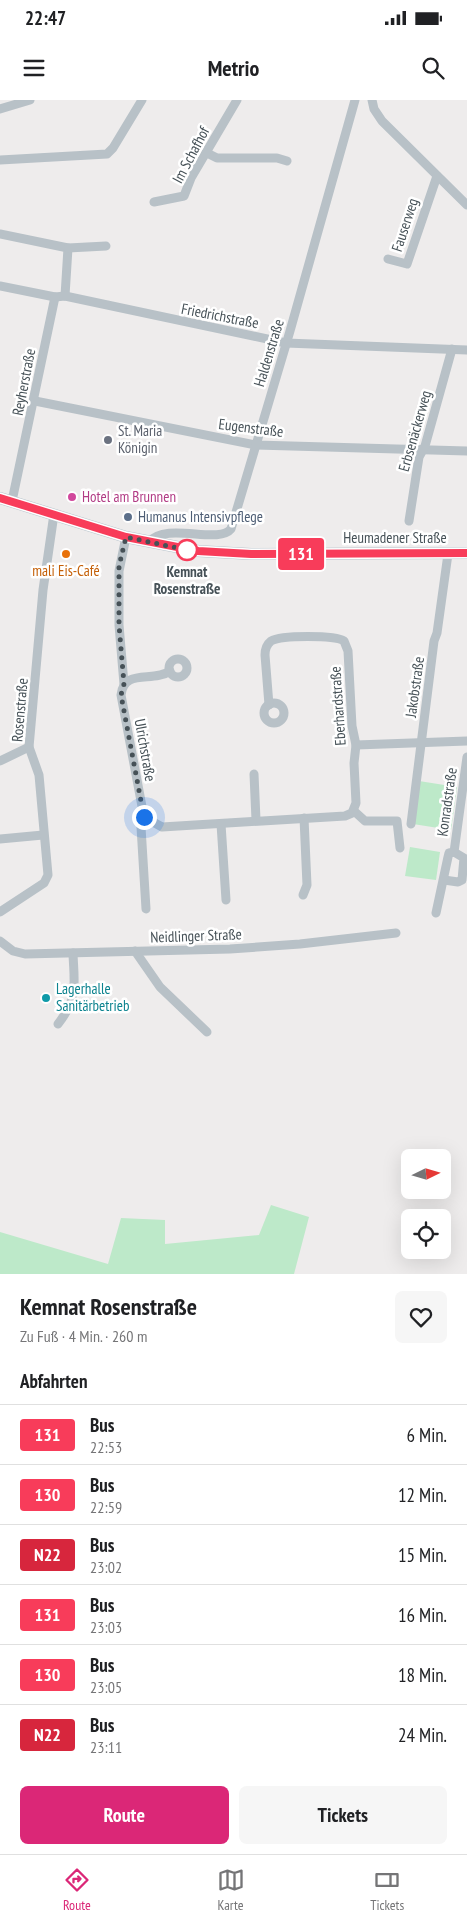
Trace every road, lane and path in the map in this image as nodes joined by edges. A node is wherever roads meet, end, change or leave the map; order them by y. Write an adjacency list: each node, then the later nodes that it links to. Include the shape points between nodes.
1 (30, 100): 6 (street)
2 (142, 100): 8 (street, via 114,148 107,154)
3 (237, 100): 7 (street, Im Schafhof)
4 (355, 100): 20 (street, Haldenstraße)
5 (372, 100): 10 (street, via 382,121)
6 (0, 109)
7 (206, 153): 9 (street, via 217,158 277,158); 11 (street, Im Schafhof, via 184,196)
8 (0, 160)
9 (287, 161)
10 (437, 176): 12 (street); 16 (street, Fauserweg, via 407,264)
11 (154, 202)
12 (467, 205)
13 (0, 234): 15 (street)
14 (106, 246): 15 (street)
15 (68, 248): 18 (street)
16 (388, 259)
17 (0, 286): 19 (street, Friedrichstraße)
18 (65, 296): 19 (street, Friedrichstraße); 20 (street, Friedrichstraße)
19 (55, 297): 23 (street, Reyherstraße)
20 (286, 343): 21 (street, Friedrichstraße); 24 (street, Haldenstraße)
21 (452, 349): 22 (street, Friedrichstraße); 25 (street, Erbsenäckerweg)
22 (467, 350)
23 (35, 401): 24 (street, Eugenstraße); 27 (street, Reyherstraße)
24 (256, 445): 25 (street, Eugenstraße); 31 (street, Haldenstraße, via 229,531 222,534 160,534)
25 (423, 450): 26 (street, Eugenstraße); 29 (street, Erbsenäckerweg, via 419,456)
26 (467, 451)
27 (6, 500): 28 (main road, Heumadener Straße)
28 (54, 514): 30 (main road, Heumadener Straße); 40 (street, Rosenstraße, via 43,590)
29 (409, 521)
30 (126, 537): 31 (main road, Heumadener Straße); 35 (street, Ulrichstraße, via 119,571)
31 (150, 542): 33 (main road, Heumadener Straße, via 231,554)
32 (467, 553): 33 (main road, Heumadener Straße)
33 (448, 554): 38 (street, Jakobstraße)
34 (170, 671): 35 (street, via 162,675 134,677)
35 (124, 684): 45 (street, Ulrichstraße, via 122,700)
36 (269, 705): 39 (street, Eberhardstraße, via 265,649 270,642 332,636 341,639 348,648)
37 (467, 742): 38 (street)
38 (422, 743): 39 (street); 49 (street, Jakobstraße)
39 (356, 746): 44 (street, Eberhardstraße)
40 (29, 747): 42 (street); 50 (street, Rosenstraße, via 38,773)
41 (467, 757): 53 (street, Konradstraße)
42 (0, 761)
43 (254, 774): 47 (street)
44 (354, 810): 46 (street, via 345,816); 52 (street, via 365,821 397,821)
45 (144, 817): 48 (street, via 162,827); 57 (street, Ulrichstraße, via 141,827)
46 (304, 818): 47 (street); 55 (street, via 307,885)
47 (256, 820): 48 (street)
48 (221, 824): 56 (street)
49 (411, 824)
50 (43, 835): 51 (street); 58 (street, Rosenstraße, via 47,879)
51 (0, 839)
52 (400, 848)
53 (454, 852): 54 (street, Konradstraße, via 449,853); 54 (street, Konradstraße, via 464,858 462,880)
54 (444, 880): 59 (street, Konradstraße)
55 (303, 895)
56 (226, 900)
57 (146, 909)
58 (0, 912)
59 (436, 913)
60 (396, 933): 62 (street, Neidlinger Straße, via 267,947)
61 (0, 941): 63 (street, Neidlinger Straße, via 18,953)
62 (135, 951): 63 (street, Neidlinger Straße); 65 (street, via 160,987)
63 (72, 953): 64 (street, via 75,991)
64 (58, 1024)
65 (207, 1032)

